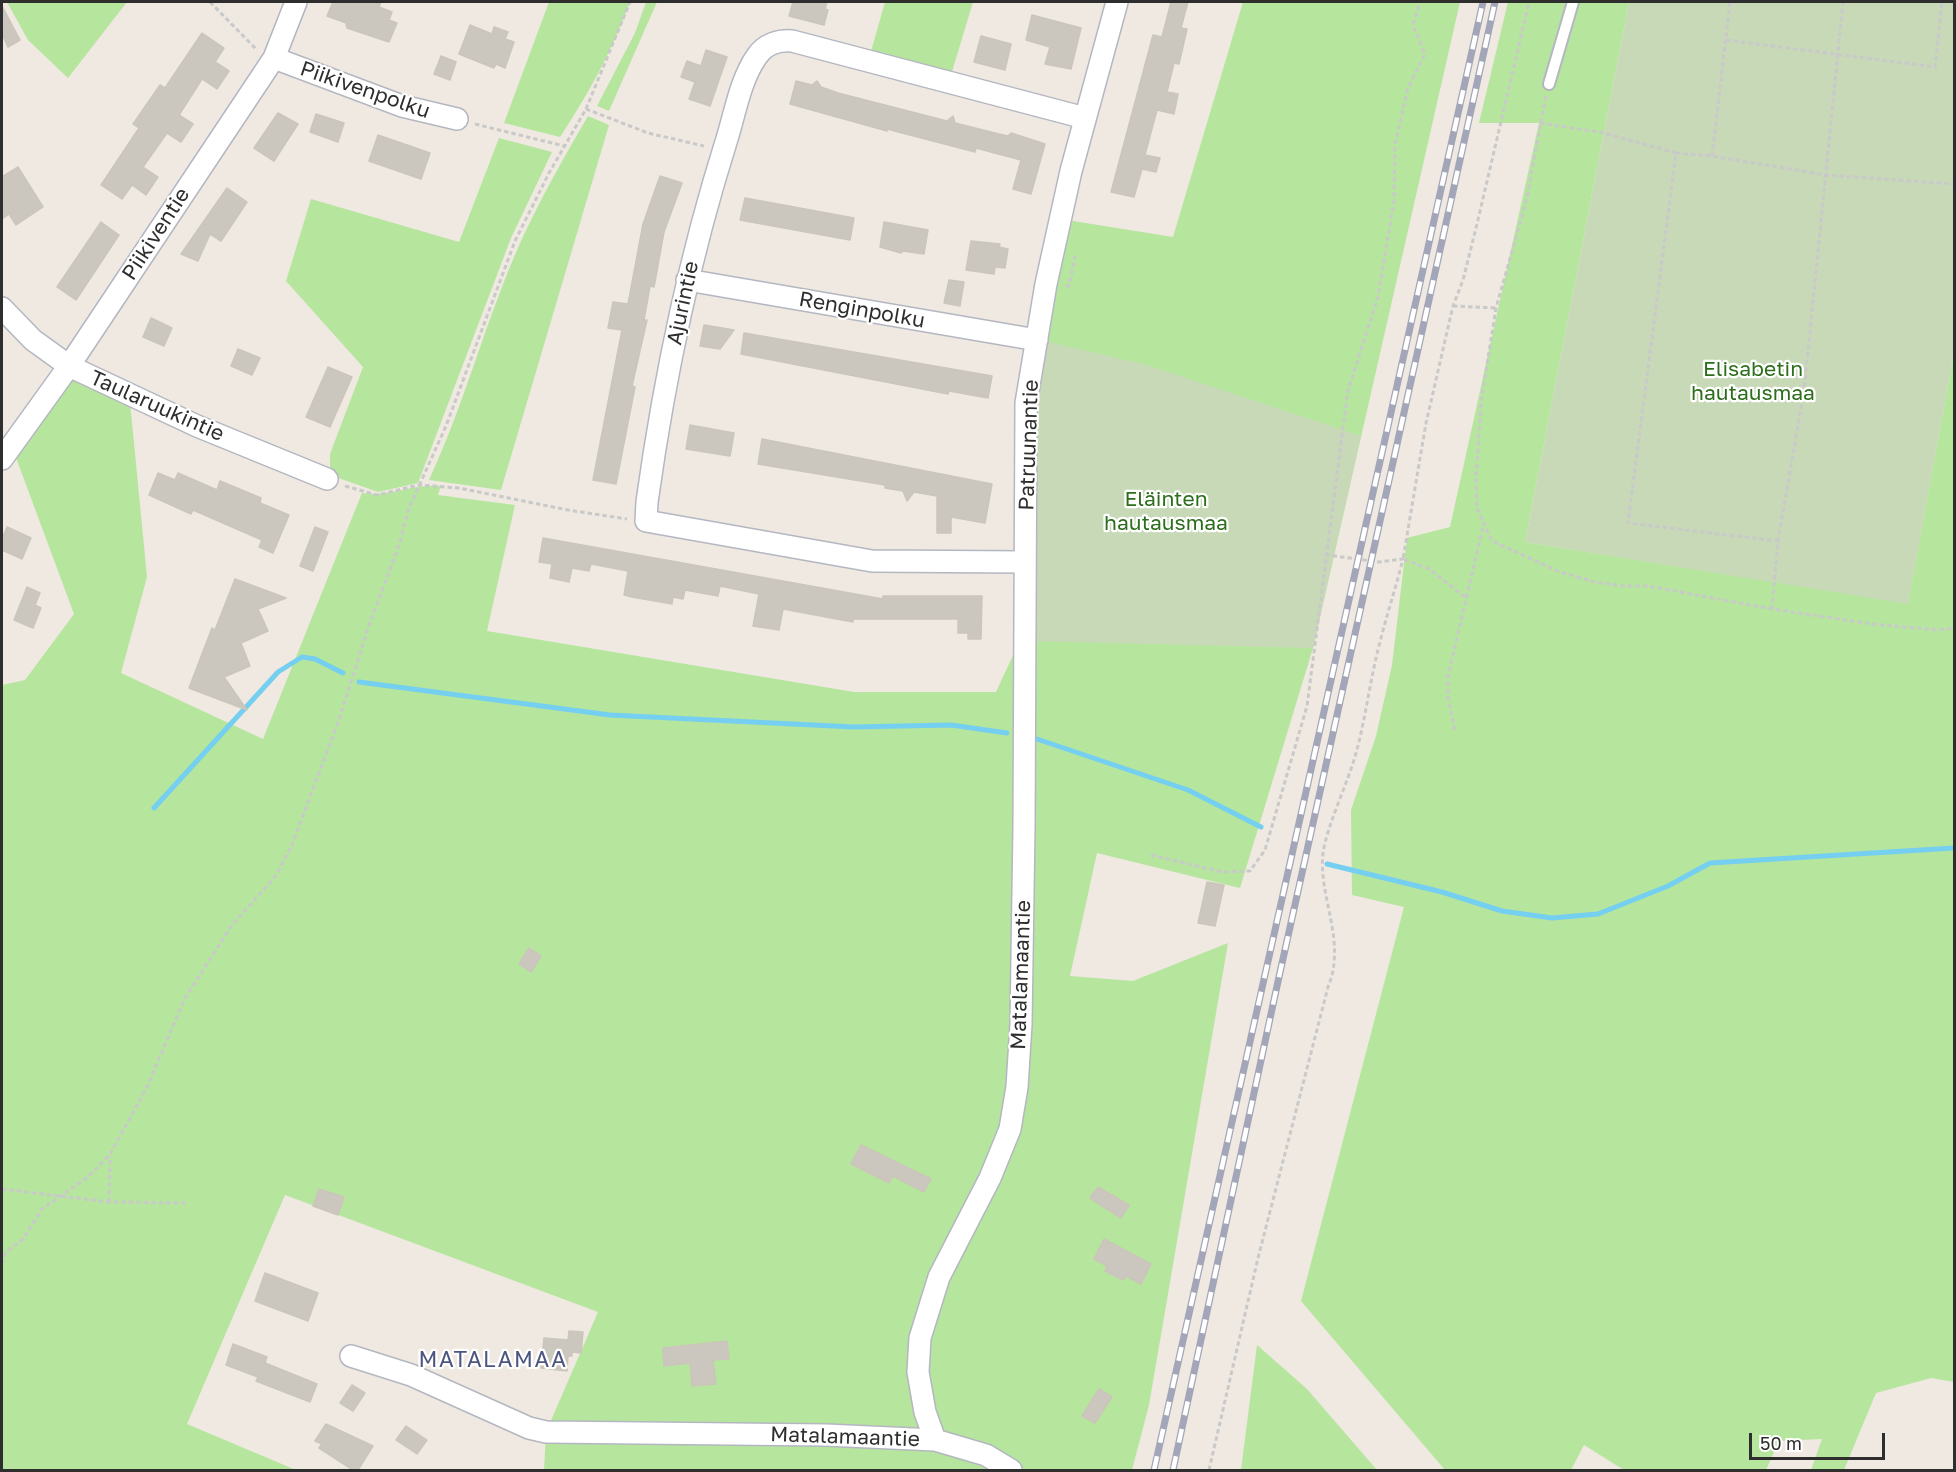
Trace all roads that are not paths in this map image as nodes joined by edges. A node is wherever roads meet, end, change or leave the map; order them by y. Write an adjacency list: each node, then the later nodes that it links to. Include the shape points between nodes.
1 (296, 2): 4 (street, Piikiventie)
2 (1117, 2): 6 (street, Patruunantie)
3 (1573, 2): 5 (lane)
4 (273, 58): 7 (street, Piikivenpolku, via 402,106); 11 (street, Piikiventie)
5 (1549, 84)
6 (1085, 118): 8 (street, Ajurintie, via 781,40 758,54 749,70); 10 (street, Patruunantie, via 1046,284)
7 (457, 119)
8 (687, 280): 10 (street, Renginpolku); 14 (street, Ajurintie, via 655,448 646,521 872,561)
9 (2, 308): 11 (street, Taularuukintie, via 33,340)
10 (1037, 340): 14 (street, Patruunantie, via 1026,403 1028,486)
11 (69, 366): 12 (street, Piikiventie); 13 (street, Taularuukintie, via 197,426)
12 (2, 459)
13 (327, 479)
14 (1024, 562): 15 (street, Patruunantie)
15 (1024, 827): 17 (street, Matalamaantie, via 1021,1024 1015,1098 1010,1129 990,1178 939,1277 920,1338 918,1372)
16 (351, 1356): 17 (street, Matalamaantie, via 411,1375 546,1432)
17 (935, 1440): 18 (street, via 986,1455)
18 (1011, 1470)

